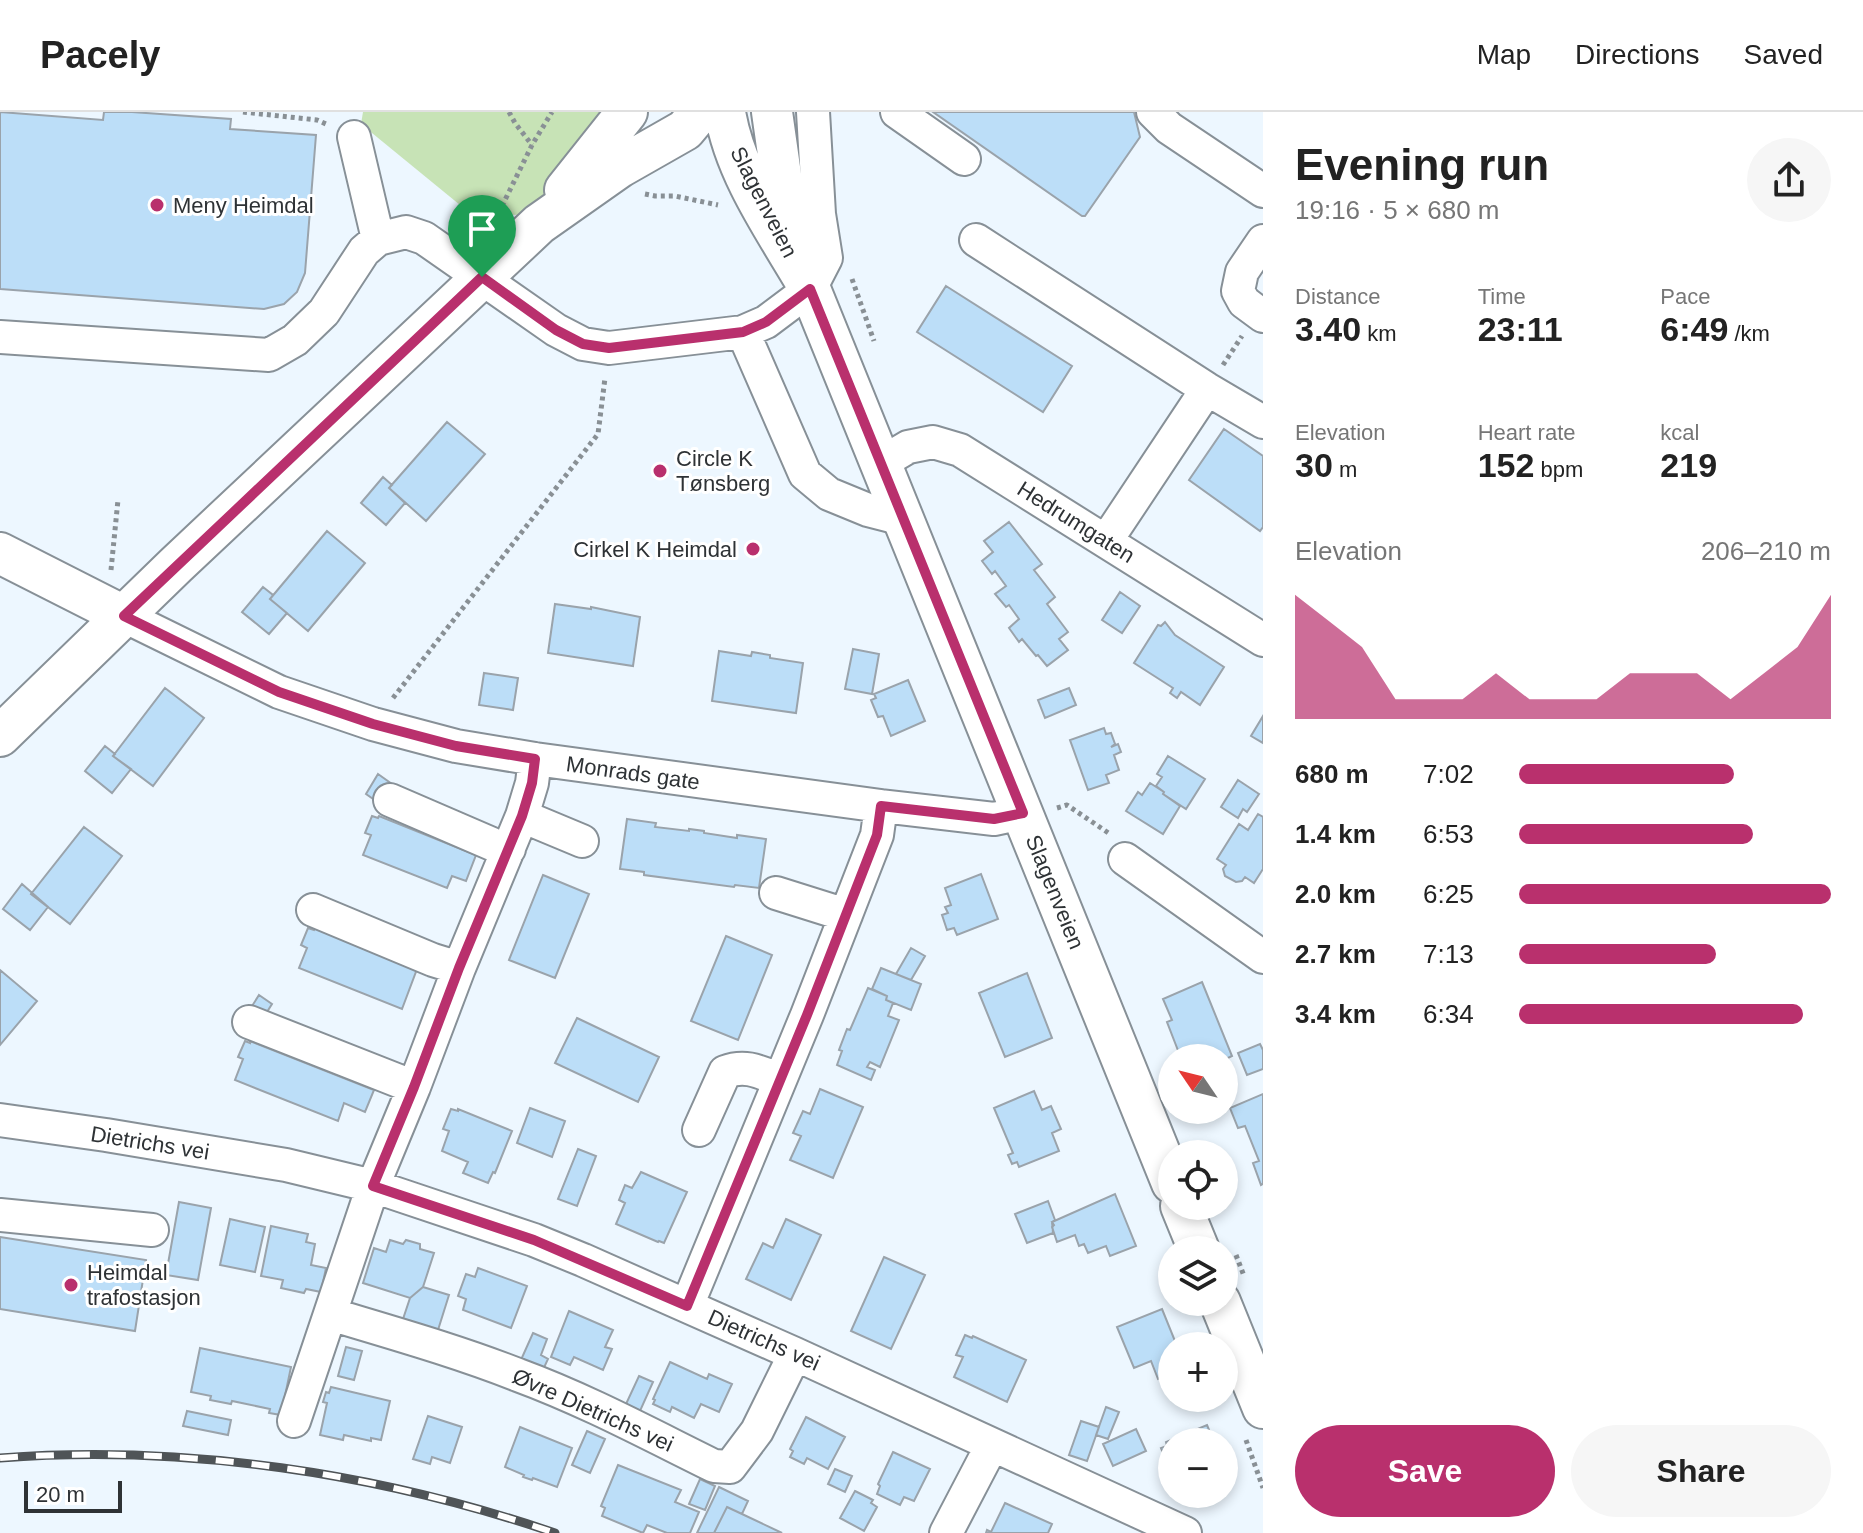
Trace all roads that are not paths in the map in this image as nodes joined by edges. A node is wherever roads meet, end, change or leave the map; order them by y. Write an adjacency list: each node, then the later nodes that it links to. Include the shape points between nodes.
1 (627, 112): 11 (main road)
2 (700, 112): 11 (main road, via 685,130 620,167)
3 (725, 112): 16 (main road, Slagenveien, via 735,151 758,202)
4 (772, 112): 16 (main road, Slagenveien, via 783,189)
5 (813, 112): 16 (street, via 826,258)
6 (897, 112): 9 (street)
7 (1153, 112): 10 (street, via 1169,128)
8 (354, 137): 12 (street)
9 (964, 159)
10 (1260, 182)
11 (539, 224): 15 (main road)
12 (378, 239): 15 (street, via 406,232 424,238); 19 (street, via 364,251 324,312 295,340 269,355)
13 (976, 240): 20 (street)
14 (1263, 241): 17 (street, via 1242,272 1238,291)
15 (482, 277): 18 (street, via 583,344 609,348); 26 (main road)
16 (810, 289): 18 (street, via 766,322); 22 (main road, Slagenveien)
17 (1260, 314)
18 (743, 332): 23 (street, via 805,474 829,494)
19 (0, 337)
20 (1207, 389): 21 (street); 24 (street)
21 (1263, 422)
22 (881, 463): 23 (main road, Slagenveien); 24 (street, Hedrumgaten, via 908,447 933,442 960,450)
23 (903, 519): 32 (main road, Slagenveien)
24 (1106, 541): 27 (street, Hedrumgaten)
25 (0, 553): 26 (main road)
26 (124, 616): 28 (main road); 29 (street, Monrads gate, via 279,692 456,746)
27 (1263, 640)
28 (0, 736)
29 (535, 759): 31 (street, Monrads gate); 33 (street)
30 (390, 800): 35 (street)
31 (881, 806): 32 (street, Monrads gate, via 994,819); 39 (street, via 877,835)
32 (1040, 811): 47 (main road, Slagenveien)
33 (522, 816): 34 (street); 35 (street)
34 (582, 841)
35 (509, 849): 41 (street)
36 (1125, 859): 40 (street)
37 (776, 893): 39 (street)
38 (313, 910): 41 (street)
39 (846, 915): 43 (street)
40 (1263, 957)
41 (459, 968): 44 (street)
42 (249, 1022): 44 (street)
43 (780, 1080): 46 (street, via 747,1068 725,1072); 53 (street)
44 (414, 1087): 48 (street)
45 (0, 1120): 48 (street, Dietrichs vei, via 286,1165)
46 (699, 1130)
47 (1158, 1144)
48 (373, 1186): 53 (street, Dietrichs vei, via 534,1240); 55 (street)
49 (0, 1215): 51 (street)
50 (1193, 1220): 52 (main road)
51 (152, 1230)
52 (1206, 1236)
53 (687, 1306): 56 (street, Dietrichs vei)
54 (1238, 1308): 57 (main road)
55 (330, 1314): 56 (street, Øvre Dietrichs vei, via 518,1374 714,1466 730,1467 757,1431); 58 (street)
56 (795, 1354): 59 (street, Dietrichs vei)
57 (1263, 1408)
58 (294, 1421)
59 (992, 1445): 60 (street); 61 (street, Dietrichs vei)
60 (946, 1533)
61 (1185, 1533)

